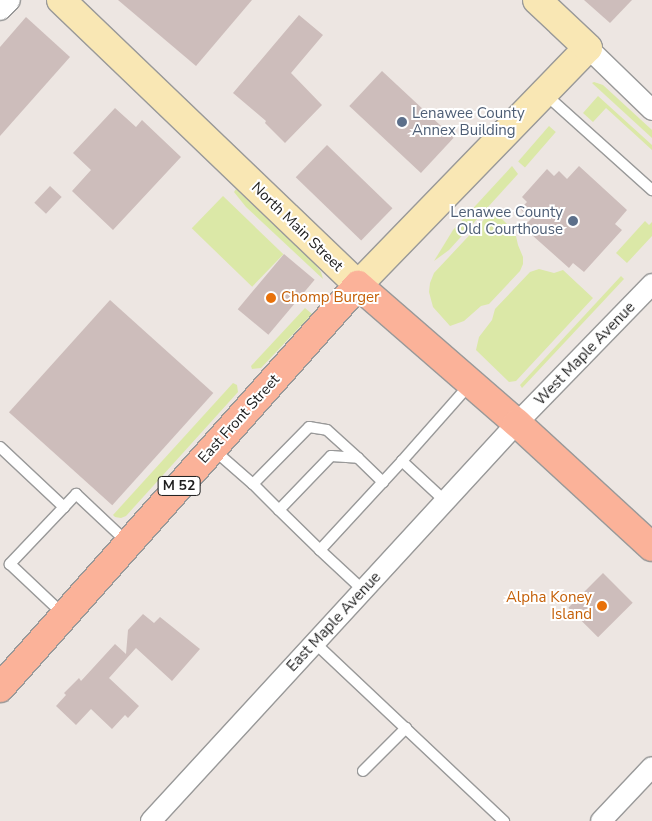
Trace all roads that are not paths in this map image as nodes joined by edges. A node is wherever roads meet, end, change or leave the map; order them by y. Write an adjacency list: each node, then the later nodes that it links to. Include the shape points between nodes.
1 (10, 0): 4 (street)
2 (61, 0): 10 (street, North Main Street)
3 (537, 0): 5 (street)
4 (0, 10)
5 (588, 48): 6 (street); 7 (street)
6 (545, 93): 8 (lane); 10 (street)
7 (652, 110)
8 (652, 190)
9 (652, 284): 12 (street, West Maple Avenue)
10 (358, 285): 11 (main road, North Main Street); 14 (main road, East Front Street / M 52)
11 (471, 383): 12 (main road, North Main Street); 16 (lane)
12 (517, 423): 19 (street, East Maple Avenue); 23 (main road, North Main Street)
13 (0, 447): 20 (lane)
14 (212, 449): 18 (lane); 22 (main road, East Front Street / M 52)
15 (358, 458): 17 (lane); 18 (lane, via 326,430 309,427); 21 (lane, via 331,456)
16 (402, 462): 17 (lane); 19 (lane)
17 (382, 482): 24 (lane)
18 (253, 484): 21 (lane)
19 (446, 501): 25 (street, East Maple Avenue)
20 (64, 507): 22 (lane, via 76,494); 26 (lane, via 10,564)
21 (279, 510): 24 (lane)
22 (128, 544): 26 (main road, East Front Street / M 52)
23 (652, 547)
24 (320, 550): 25 (lane)
25 (363, 590): 27 (street, East Maple Avenue)
26 (64, 615): 28 (main road, East Front Street / M 52)
27 (315, 642): 29 (lane); 32 (street, East Maple Avenue)
28 (0, 688)
29 (406, 728): 31 (lane); 33 (lane)
30 (652, 767): 34 (street)
31 (363, 771)
32 (150, 821)
33 (504, 821)
34 (601, 821)

